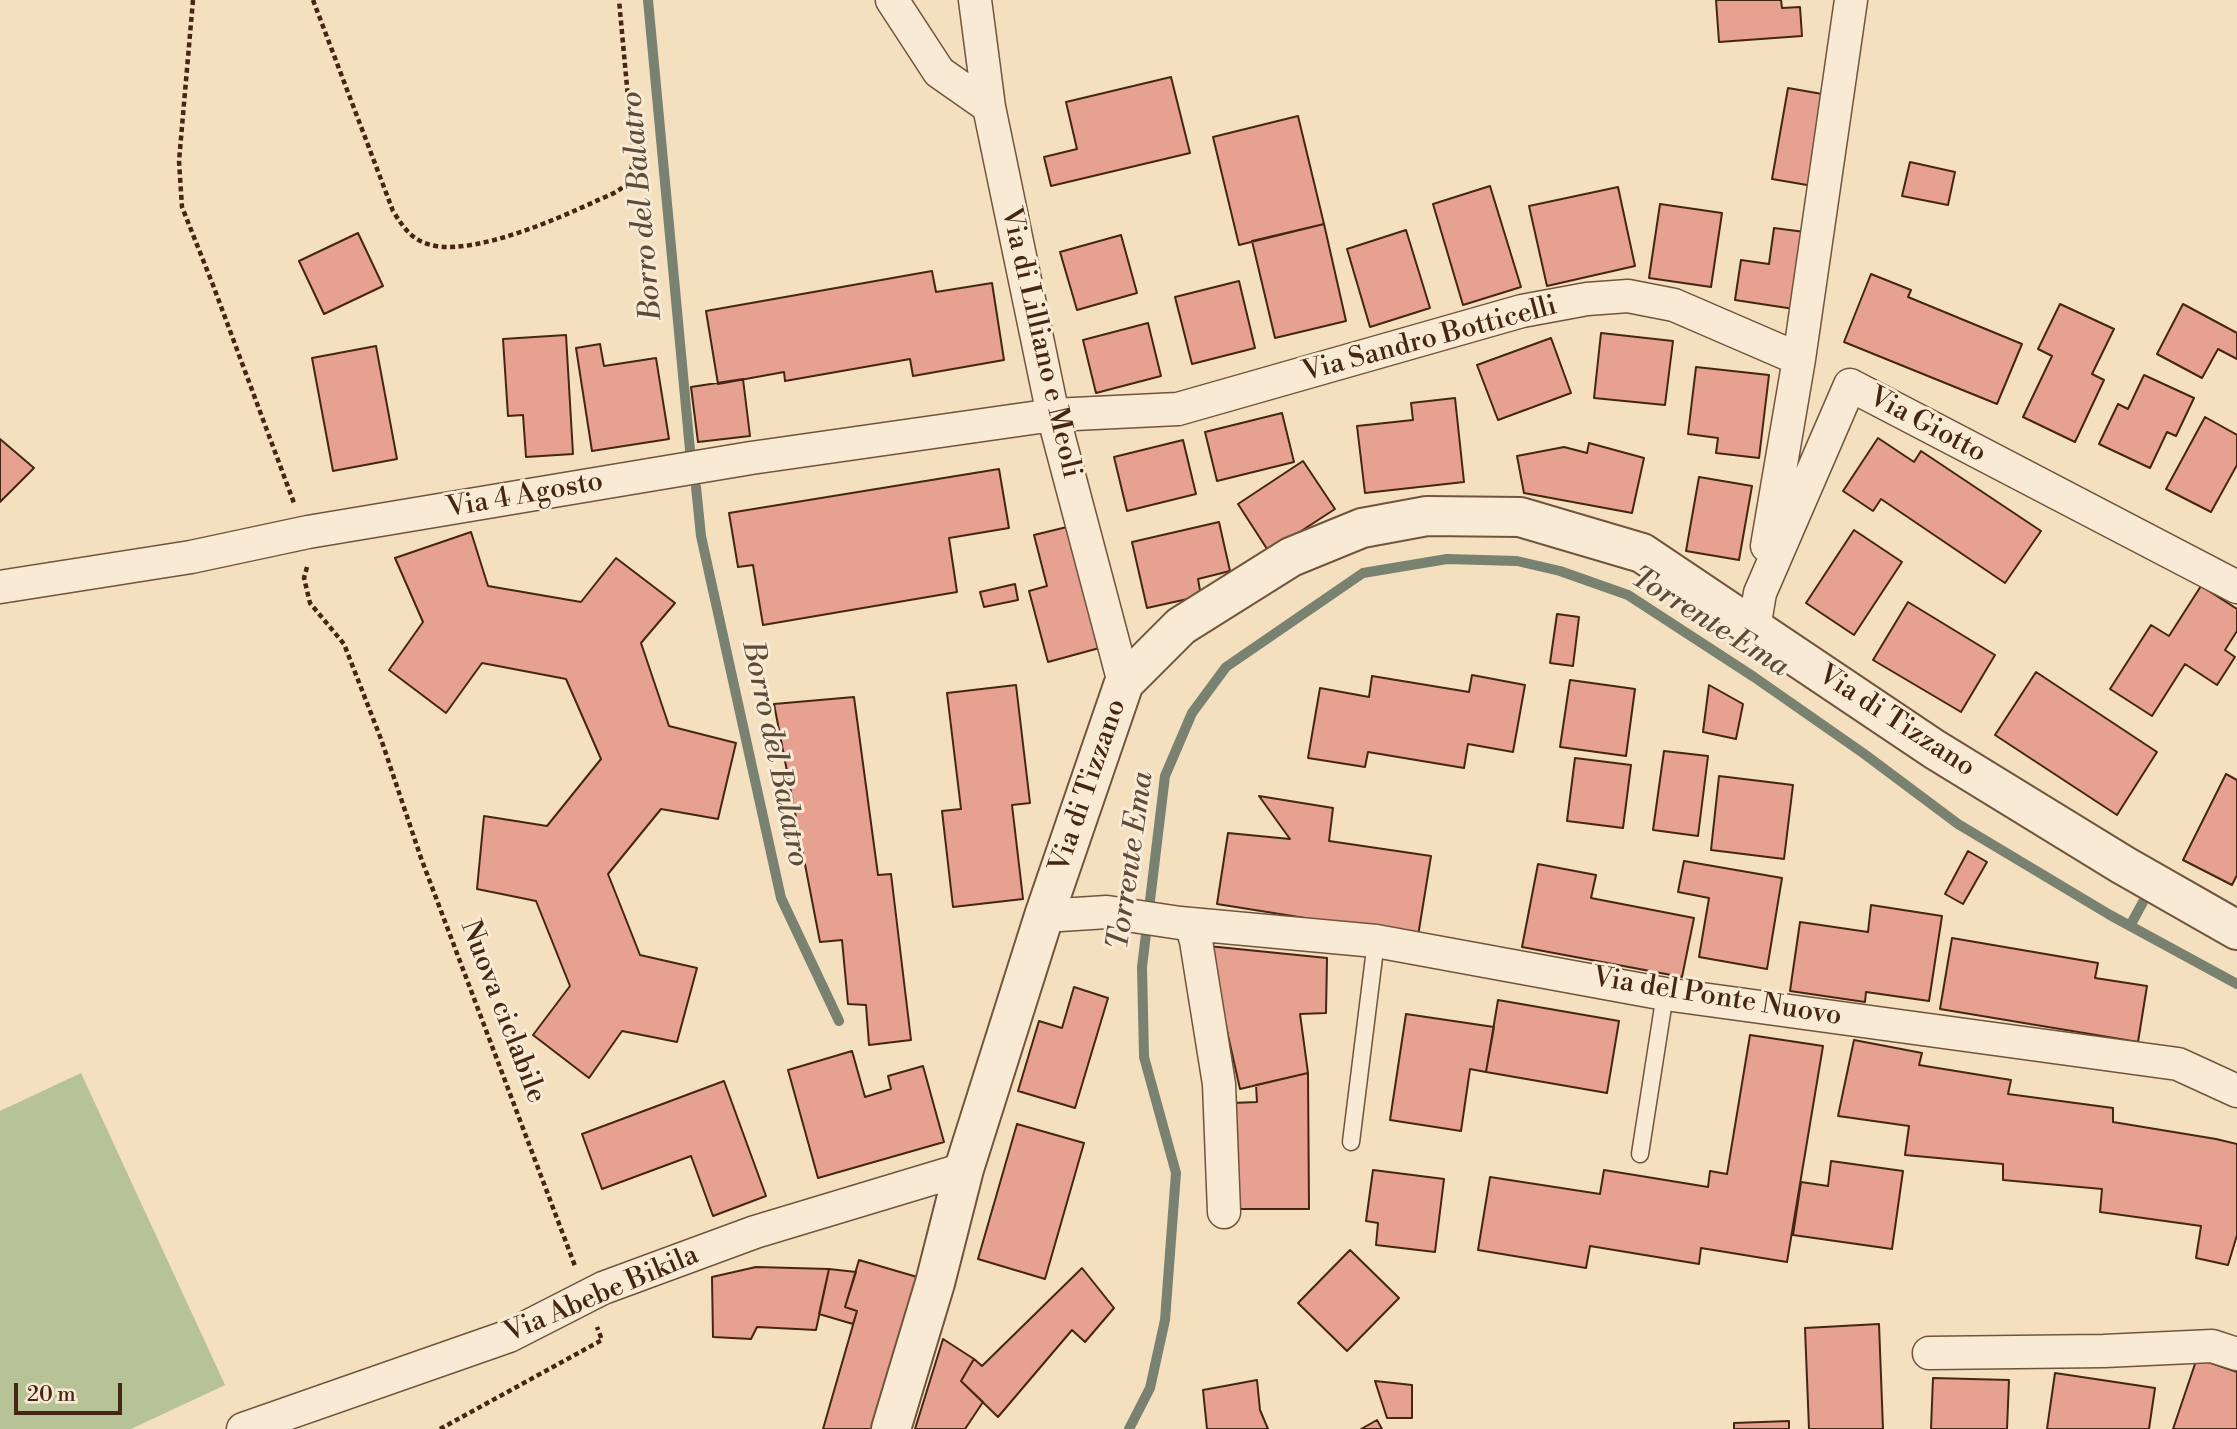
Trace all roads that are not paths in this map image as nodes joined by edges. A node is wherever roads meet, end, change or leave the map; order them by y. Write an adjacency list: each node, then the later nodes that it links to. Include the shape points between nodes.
1 (892, 0): 4 (street, via 939,72)
2 (975, 0): 4 (street, Via di Lilliano e Meoli)
3 (1851, 0): 5 (street)
4 (989, 107): 6 (street, Via di Lilliano e Meoli)
5 (1799, 359): 6 (street, Via Sandro Botticelli, via 1674,305 1628,296 1587,299 1522,311 1178,410); 9 (street)
6 (1053, 415): 7 (street, Via 4 Agosto, via 751,458); 10 (street, Via di Lilliano e Meoli)
7 (0, 587)
8 (2237, 587): 9 (street, Via Giotto, via 1850,385)
9 (1757, 610): 10 (street, Via di Tizzano, via 1642,553 1520,517 1427,516 1362,528 1291,557 1181,626); 13 (street, Via di Tizzano, via 1934,749)
10 (1124, 683): 11 (street, Via di Tizzano)
11 (1044, 916): 12 (street, Via del Ponte Nuovo, via 1107,912); 19 (street, Via di Tizzano)
12 (1186, 924): 14 (street, Via del Ponte Nuovo); 20 (street, via 1196,941 1219,1084)
13 (2237, 929)
14 (1376, 941): 15 (street, Via del Ponte Nuovo); 17 (lane)
15 (1665, 994): 16 (street, Via del Ponte Nuovo, via 2178,1064); 18 (lane)
16 (2237, 1091)
17 (1351, 1142)
18 (1640, 1154)
19 (964, 1169): 23 (street, Via Abebe Bikila, via 755,1232 603,1288 509,1336); 24 (street, Via di Tizzano)
20 (1224, 1212)
21 (1929, 1353): 22 (street, via 2212,1346)
22 (2237, 1354)
23 (243, 1429)
24 (891, 1429)

